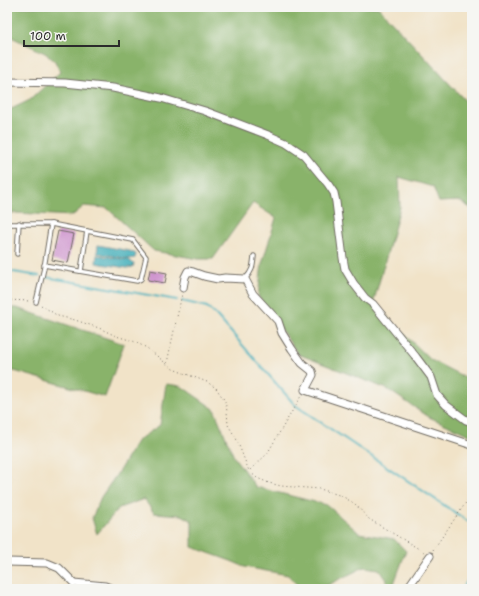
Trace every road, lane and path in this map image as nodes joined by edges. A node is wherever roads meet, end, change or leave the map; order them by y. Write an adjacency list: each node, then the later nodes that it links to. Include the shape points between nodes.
1 (7, 82): 16 (street, via 78,84 161,98 268,135 304,155 334,194 342,258 354,284 416,356 431,377 437,395 446,405)
2 (19, 223): 3 (lane); 4 (lane); 6 (lane)
3 (7, 224)
4 (50, 224): 5 (lane); 8 (lane)
5 (87, 231): 9 (lane); 9 (lane, via 133,240 146,257 141,279 137,281)
6 (17, 254)
7 (254, 256): 10 (lane, via 253,267)
8 (44, 265): 9 (lane); 13 (lane)
9 (81, 271)
10 (245, 279): 11 (street, via 218,279 188,271 184,277); 15 (street, via 253,294 278,321 285,338 302,363 312,371)
11 (183, 288): 14 (path)
12 (7, 300): 13 (path)
13 (36, 302): 14 (path, via 58,316 133,341 147,348)
14 (166, 364): 18 (path, via 216,388 224,401 228,425)
15 (305, 390): 17 (street); 18 (path, via 267,454)
16 (472, 422)
17 (472, 445)
18 (249, 471): 20 (path, via 269,483 320,489 342,496 369,519)
19 (472, 494): 20 (path)
20 (430, 556): 23 (street)
21 (7, 562): 22 (street, via 47,563 60,568 74,583)
22 (112, 589)
23 (407, 589)

